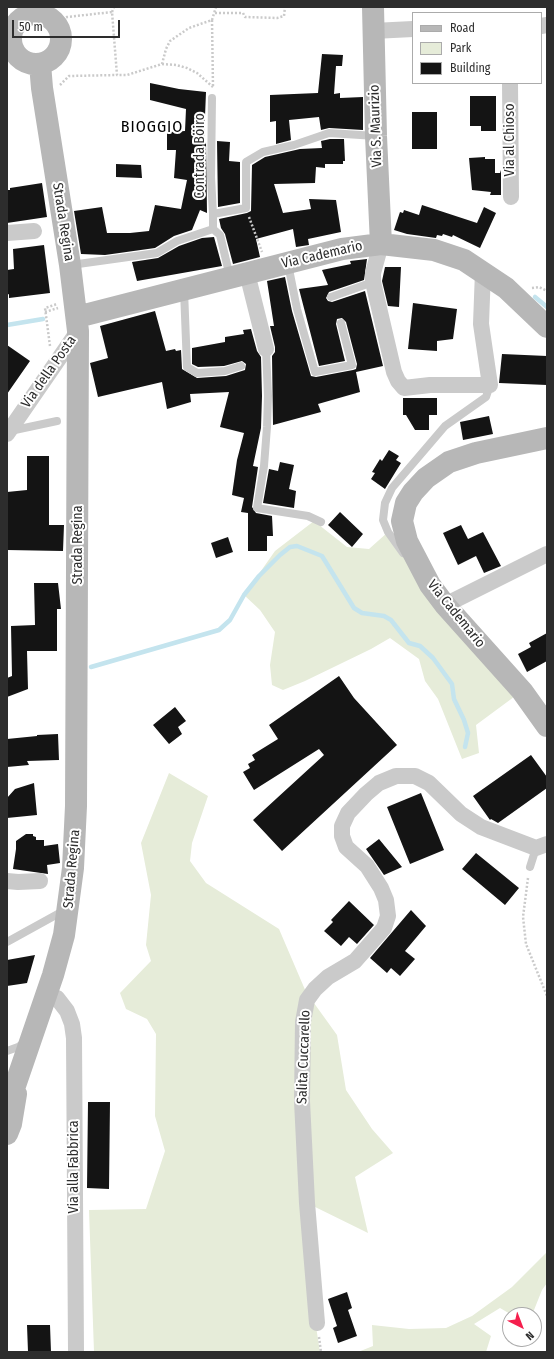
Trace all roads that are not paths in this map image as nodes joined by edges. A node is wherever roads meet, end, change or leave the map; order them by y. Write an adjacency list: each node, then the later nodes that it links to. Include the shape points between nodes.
1 (374, 7): 4 (main road, Via S. Maurizio)
2 (32, 10): 5 (main road, via 18,20); 6 (main road, via 55,22 59,29 61,44 54,57)
3 (412, 30): 4 (street)
4 (373, 31): 9 (main road, Via S. Maurizio)
5 (9, 34): 6 (main road, via 13,50 18,57 24,62)
6 (40, 64): 16 (main road, Strada Regina)
7 (510, 84): 10 (street, Via al Chioso)
8 (212, 98): 11 (lane, Contrada Böiro)
9 (376, 136): 11 (lane, via 330,133 263,152 246,162 246,208); 15 (main road, Via S. Maurizio)
10 (511, 197)
11 (213, 214): 12 (lane, Contrada Böiro)
12 (213, 229): 16 (lane, via 177,241 157,253); 19 (lane, via 220,235)
13 (34, 231): 14 (street)
14 (7, 233)
15 (381, 244): 17 (main road, Via Cademario, via 356,246); 18 (main road, Via Cademario, via 434,250 464,260); 20 (street)
16 (70, 265): 24 (main road, Strada Regina)
17 (277, 265): 19 (main road, Via Cademario); 23 (lane, via 300,322 315,372 352,365)
18 (483, 271): 25 (main road, Via Cademario, via 506,288); 28 (street, via 481,324)
19 (238, 275): 21 (main road, Via Cademario); 26 (street)
20 (373, 282): 22 (lane); 28 (street, via 394,372 401,385 408,388 430,385)
21 (184, 289): 24 (main road, Via Cademario); 27 (lane, via 187,367 197,373 225,371)
22 (331, 297)
23 (340, 323)
24 (78, 324): 30 (street, Via della Posta, via 57,352); 41 (main road, Strada Regina, via 76,806)
25 (547, 327)
26 (266, 349): 32 (lane, via 267,427 257,506 259,509 308,516)
27 (240, 366)
28 (490, 385): 34 (lane, via 486,397 446,426 419,455 392,488 385,503 383,520 388,532 402,552)
29 (57, 421): 30 (lane)
30 (8, 433)
31 (547, 438): 34 (main road, Via Cademario, via 460,457 437,470 415,489 406,502 402,521 407,541)
32 (322, 522)
33 (547, 554): 35 (street)
34 (422, 571): 35 (main road, Via Cademario)
35 (445, 605): 36 (main road, Via Cademario, via 522,691)
36 (547, 726)
37 (541, 846): 38 (lane); 49 (street, Salita Cuccarello, via 481,827 461,814 429,783 415,776 396,776 379,783 348,813 342,826 346,847 367,866 381,888 388,916 384,928 355,961 328,977 315,989 307,1000 304,1015 302,1109)
38 (530, 867)
39 (7, 881): 40 (street)
40 (40, 881)
41 (69, 908): 42 (lane); 43 (main road, Strada Regina, via 59,956)
42 (7, 942)
43 (46, 995): 44 (main road, Strada Regina); 50 (street, Via alla Fabbrica, via 57,998 67,1011 74,1038)
44 (32, 1030): 45 (lane, via 18,1048); 46 (main road, Strada Regina)
45 (7, 1051)
46 (13, 1080): 47 (main road, Strada Regina); 48 (main road, via 11,1124)
47 (7, 1109)
48 (7, 1134)
49 (317, 1323)
50 (76, 1352)

